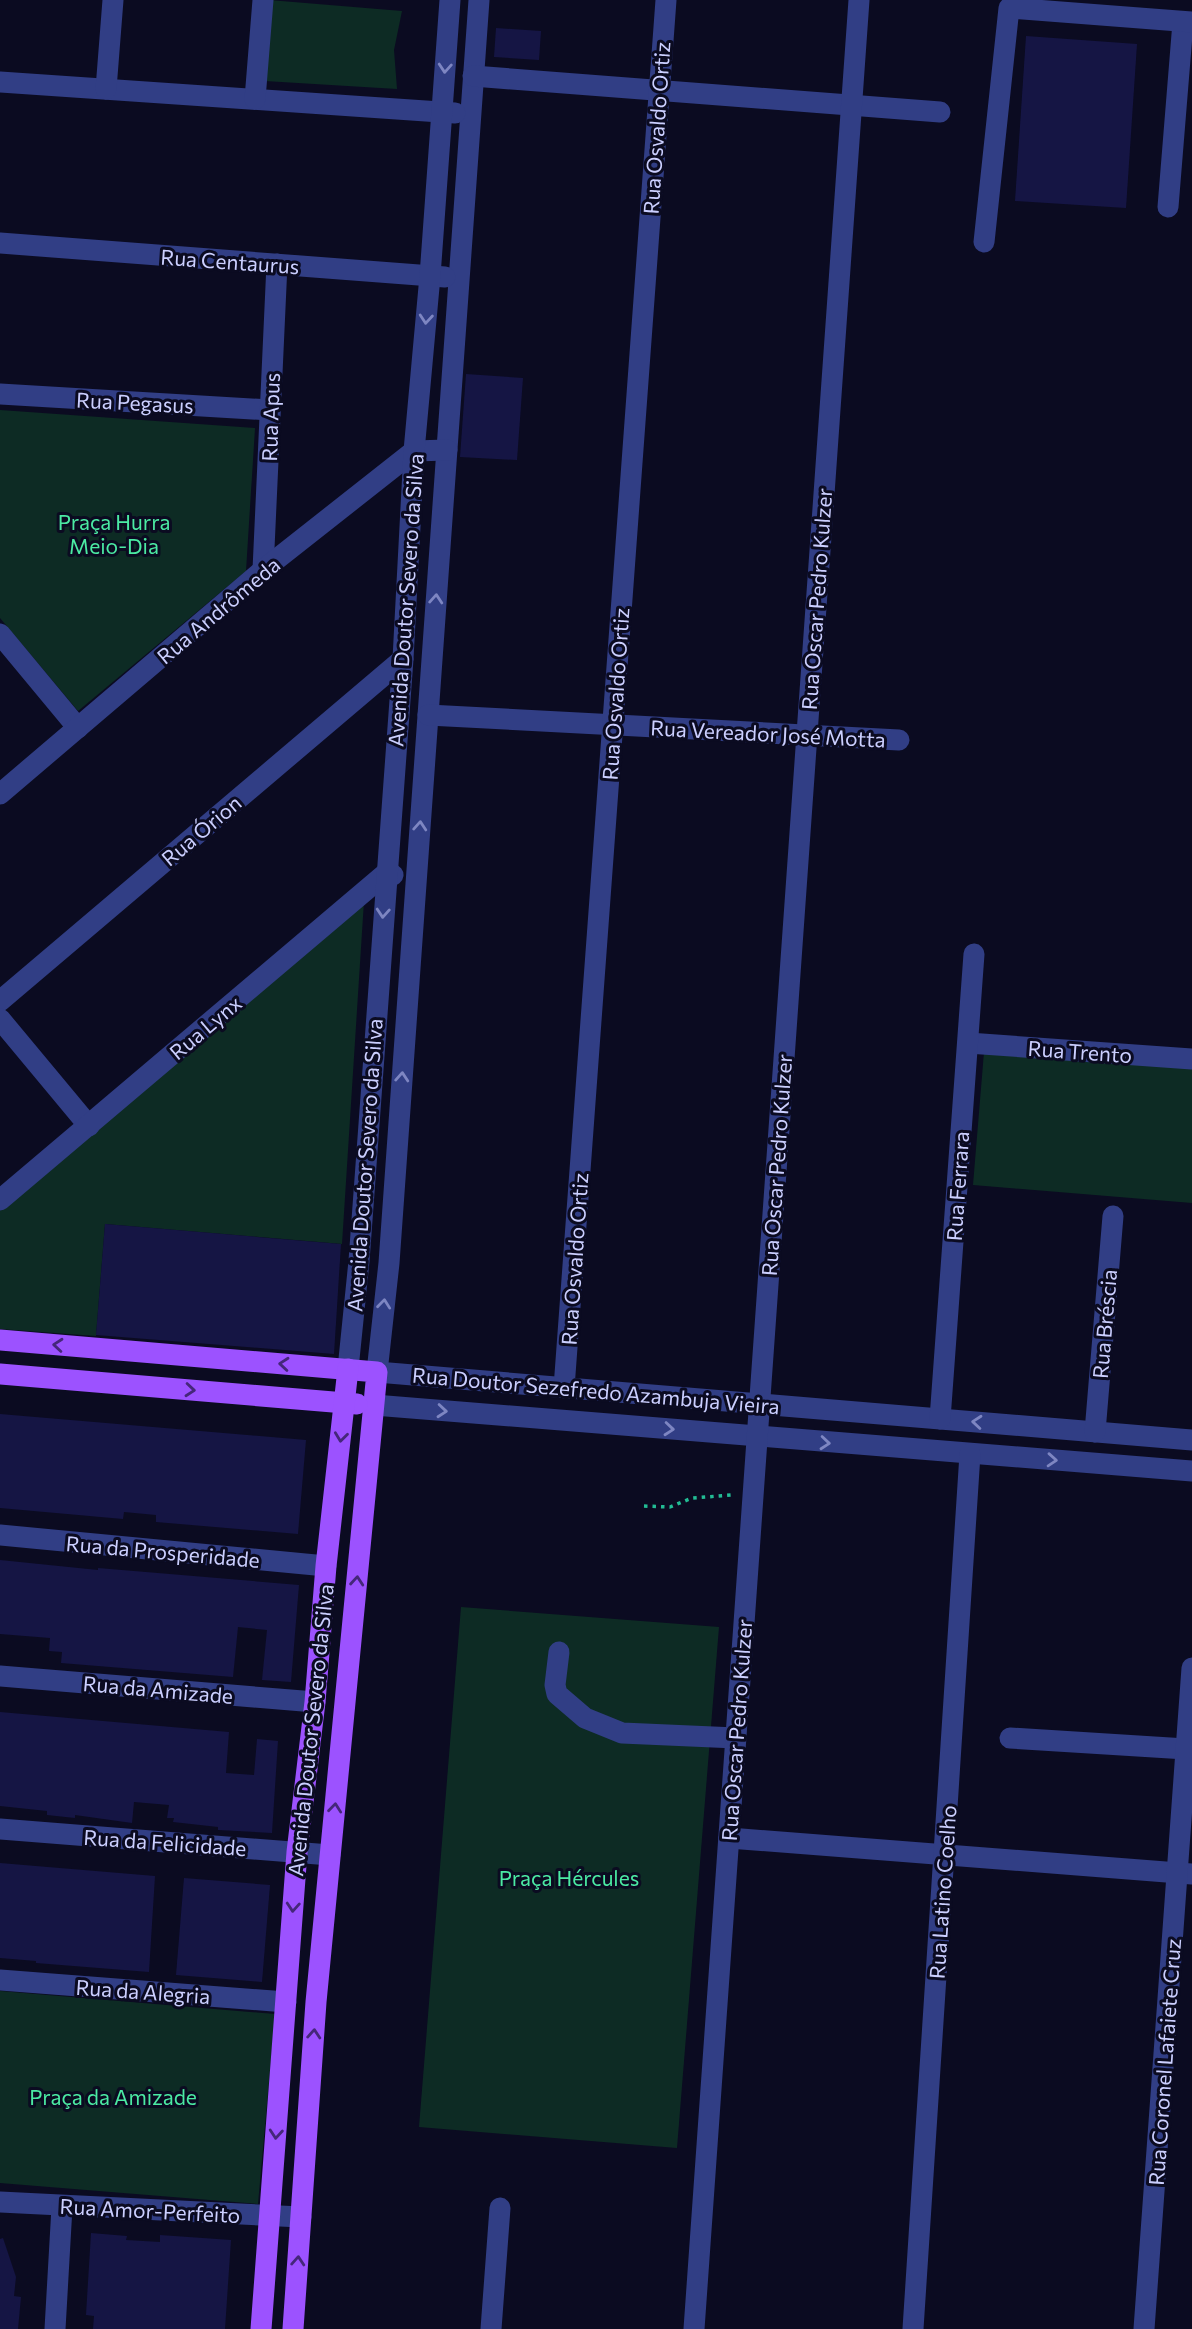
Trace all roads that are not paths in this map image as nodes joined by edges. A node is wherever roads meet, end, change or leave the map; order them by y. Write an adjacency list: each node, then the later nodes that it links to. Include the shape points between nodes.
1 (113, 0): 10 (street)
2 (263, 0): 12 (street)
3 (450, 0): 14 (street, Avenida Doutor Severo da Silva, one-way to 14)
4 (479, 0): 8 (street, Avenida Doutor Severo da Silva)
5 (666, 0): 11 (street, Rua Osvaldo Ortiz)
6 (859, 0): 13 (street, Rua Oscar Pedro Kulzer)
7 (1187, 22): 17 (street); 19 (street, via 1009,8)
8 (473, 76): 11 (street); 16 (street, Avenida Doutor Severo da Silva)
9 (0, 82): 10 (street)
10 (106, 89): 12 (street)
11 (659, 91): 13 (street); 31 (street, Rua Osvaldo Ortiz)
12 (255, 99): 14 (street)
13 (851, 106): 15 (street); 33 (street, Rua Oscar Pedro Kulzer)
14 (442, 113): 16 (street); 21 (street, Avenida Doutor Severo da Silva)
15 (940, 113)
16 (471, 115): 22 (street, Avenida Doutor Severo da Silva)
17 (1168, 207)
18 (0, 243): 20 (street, Rua Centaurus)
19 (984, 243)
20 (277, 264): 21 (street, Rua Centaurus); 24 (street, Rua Apus)
21 (430, 276): 22 (street, Rua Centaurus); 26 (street, Avenida Doutor Severo da Silva, one-way to 26)
22 (459, 278): 25 (street, Avenida Doutor Severo da Silva)
23 (0, 394): 24 (street, Rua Pegasus)
24 (270, 410): 27 (street, Rua Apus)
25 (447, 450): 26 (street); 30 (street, Avenida Doutor Severo da Silva, one-way to 25)
26 (414, 451): 27 (street, Rua Andrômeda); 29 (street, Avenida Doutor Severo da Silva)
27 (263, 570): 32 (street, Rua Andrômeda)
28 (0, 634): 32 (street)
29 (402, 659): 36 (street, Avenida Doutor Severo da Silva); 39 (street, Rua Órion)
30 (428, 715): 31 (street, Rua Vereador José Motta); 37 (street, Avenida Doutor Severo da Silva, one-way to 30)
31 (613, 725): 33 (street, Rua Vereador José Motta); 54 (street, Rua Osvaldo Ortiz)
32 (78, 728): 35 (street, Rua Andrômeda)
33 (807, 735): 34 (street, Rua Vereador José Motta); 56 (street, Rua Oscar Pedro Kulzer)
34 (899, 740)
35 (0, 794)
36 (385, 874): 37 (street); 43 (street, Rua Lynx); 46 (street, Avenida Doutor Severo da Silva, one-way to 46)
37 (416, 877): 47 (street, Avenida Doutor Severo da Silva, one-way to 37)
38 (974, 954): 41 (street, Rua Ferrara)
39 (0, 1002)
40 (0, 1018): 43 (street)
41 (968, 1043): 42 (street, Rua Trento); 58 (street, Rua Ferrara)
42 (1192, 1059)
43 (89, 1126): 44 (street, Rua Lynx)
44 (0, 1200)
45 (1113, 1216): 59 (street, Rua Bréscia)
46 (359, 1261): 47 (street); 50 (street, Avenida Doutor Severo da Silva)
47 (389, 1263): 51 (street, Avenida Doutor Severo da Silva, one-way to 47)
48 (0, 1340): 49 (main road, Rua Doutor Sezefredo Azambuja Vieira, one-way to 48)
49 (146, 1353): 50 (main road, Rua Doutor Sezefredo Azambuja Vieira, one-way to 49); 53 (main road)
50 (348, 1369): 51 (main road, Rua Doutor Sezefredo Azambuja Vieira); 55 (main road, Avenida Doutor Severo da Silva)
51 (377, 1372): 54 (street, Rua Doutor Sezefredo Azambuja Vieira); 57 (main road, Avenida Doutor Severo da Silva)
52 (0, 1374): 53 (main road, Rua Doutor Sezefredo Azambuja Vieira)
53 (141, 1386): 55 (main road, Rua Doutor Sezefredo Azambuja Vieira, one-way to 55)
54 (564, 1388): 56 (street, Rua Doutor Sezefredo Azambuja Vieira)
55 (345, 1403): 57 (main road, Rua Doutor Sezefredo Azambuja Vieira); 65 (main road, Avenida Doutor Severo da Silva, one-way to 65)
56 (760, 1404): 58 (street, Rua Doutor Sezefredo Azambuja Vieira); 60 (street, Rua Oscar Pedro Kulzer)
57 (374, 1405): 60 (street, Rua Doutor Sezefredo Azambuja Vieira, one-way to 60); 77 (main road, Avenida Doutor Severo da Silva, one-way to 57)
58 (940, 1419): 59 (street, Rua Doutor Sezefredo Azambuja Vieira, one-way to 58)
59 (1095, 1432): 61 (street, Rua Doutor Sezefredo Azambuja Vieira)
60 (757, 1437): 62 (street, Rua Doutor Sezefredo Azambuja Vieira, one-way to 62); 70 (street, Rua Oscar Pedro Kulzer)
61 (1192, 1440)
62 (970, 1454): 63 (street, Rua Doutor Sezefredo Azambuja Vieira, one-way to 63); 76 (street, Rua Latino Coelho)
63 (1192, 1471)
64 (0, 1535): 65 (street, Rua da Prosperidade)
65 (326, 1566): 69 (main road, Avenida Doutor Severo da Silva)
66 (559, 1652): 70 (street, via 556,1694 585,1718 622,1733)
67 (1192, 1668): 72 (street, Rua Coronel Lafaiete Cruz)
68 (0, 1676): 69 (street, Rua da Amizade)
69 (315, 1702): 75 (main road, Avenida Doutor Severo da Silva)
70 (736, 1738): 74 (street, Rua Oscar Pedro Kulzer)
71 (1010, 1738): 72 (street)
72 (1186, 1749): 78 (street, Rua Coronel Lafaiete Cruz)
73 (0, 1829): 75 (street, Rua da Felicidade)
74 (729, 1838): 76 (street); 90 (street, Rua Oscar Pedro Kulzer)
75 (297, 1852): 77 (street, Rua da Felicidade); 80 (main road, Avenida Doutor Severo da Silva, one-way to 80)
76 (945, 1854): 78 (street); 91 (street, Rua Latino Coelho)
77 (330, 1855): 85 (main road, Avenida Doutor Severo da Silva, one-way to 77)
78 (1185, 1873): 92 (street, Rua Coronel Lafaiete Cruz)
79 (0, 1980): 80 (street, Rua da Alegria)
80 (286, 2002): 84 (main road, Avenida Doutor Severo da Silva, one-way to 84)
81 (0, 2202): 82 (street, Rua Amor-Perfeito)
82 (62, 2207): 84 (street, Rua Amor-Perfeito); 86 (street)
83 (500, 2208): 89 (street)
84 (269, 2216): 85 (street, Rua Amor-Perfeito); 87 (main road, Avenida Doutor Severo da Silva)
85 (301, 2217): 88 (main road, Avenida Doutor Severo da Silva, one-way to 85)
86 (55, 2329)
87 (261, 2329)
88 (293, 2329)
89 (491, 2329)
90 (694, 2329)
91 (913, 2329)
92 (1144, 2329)

